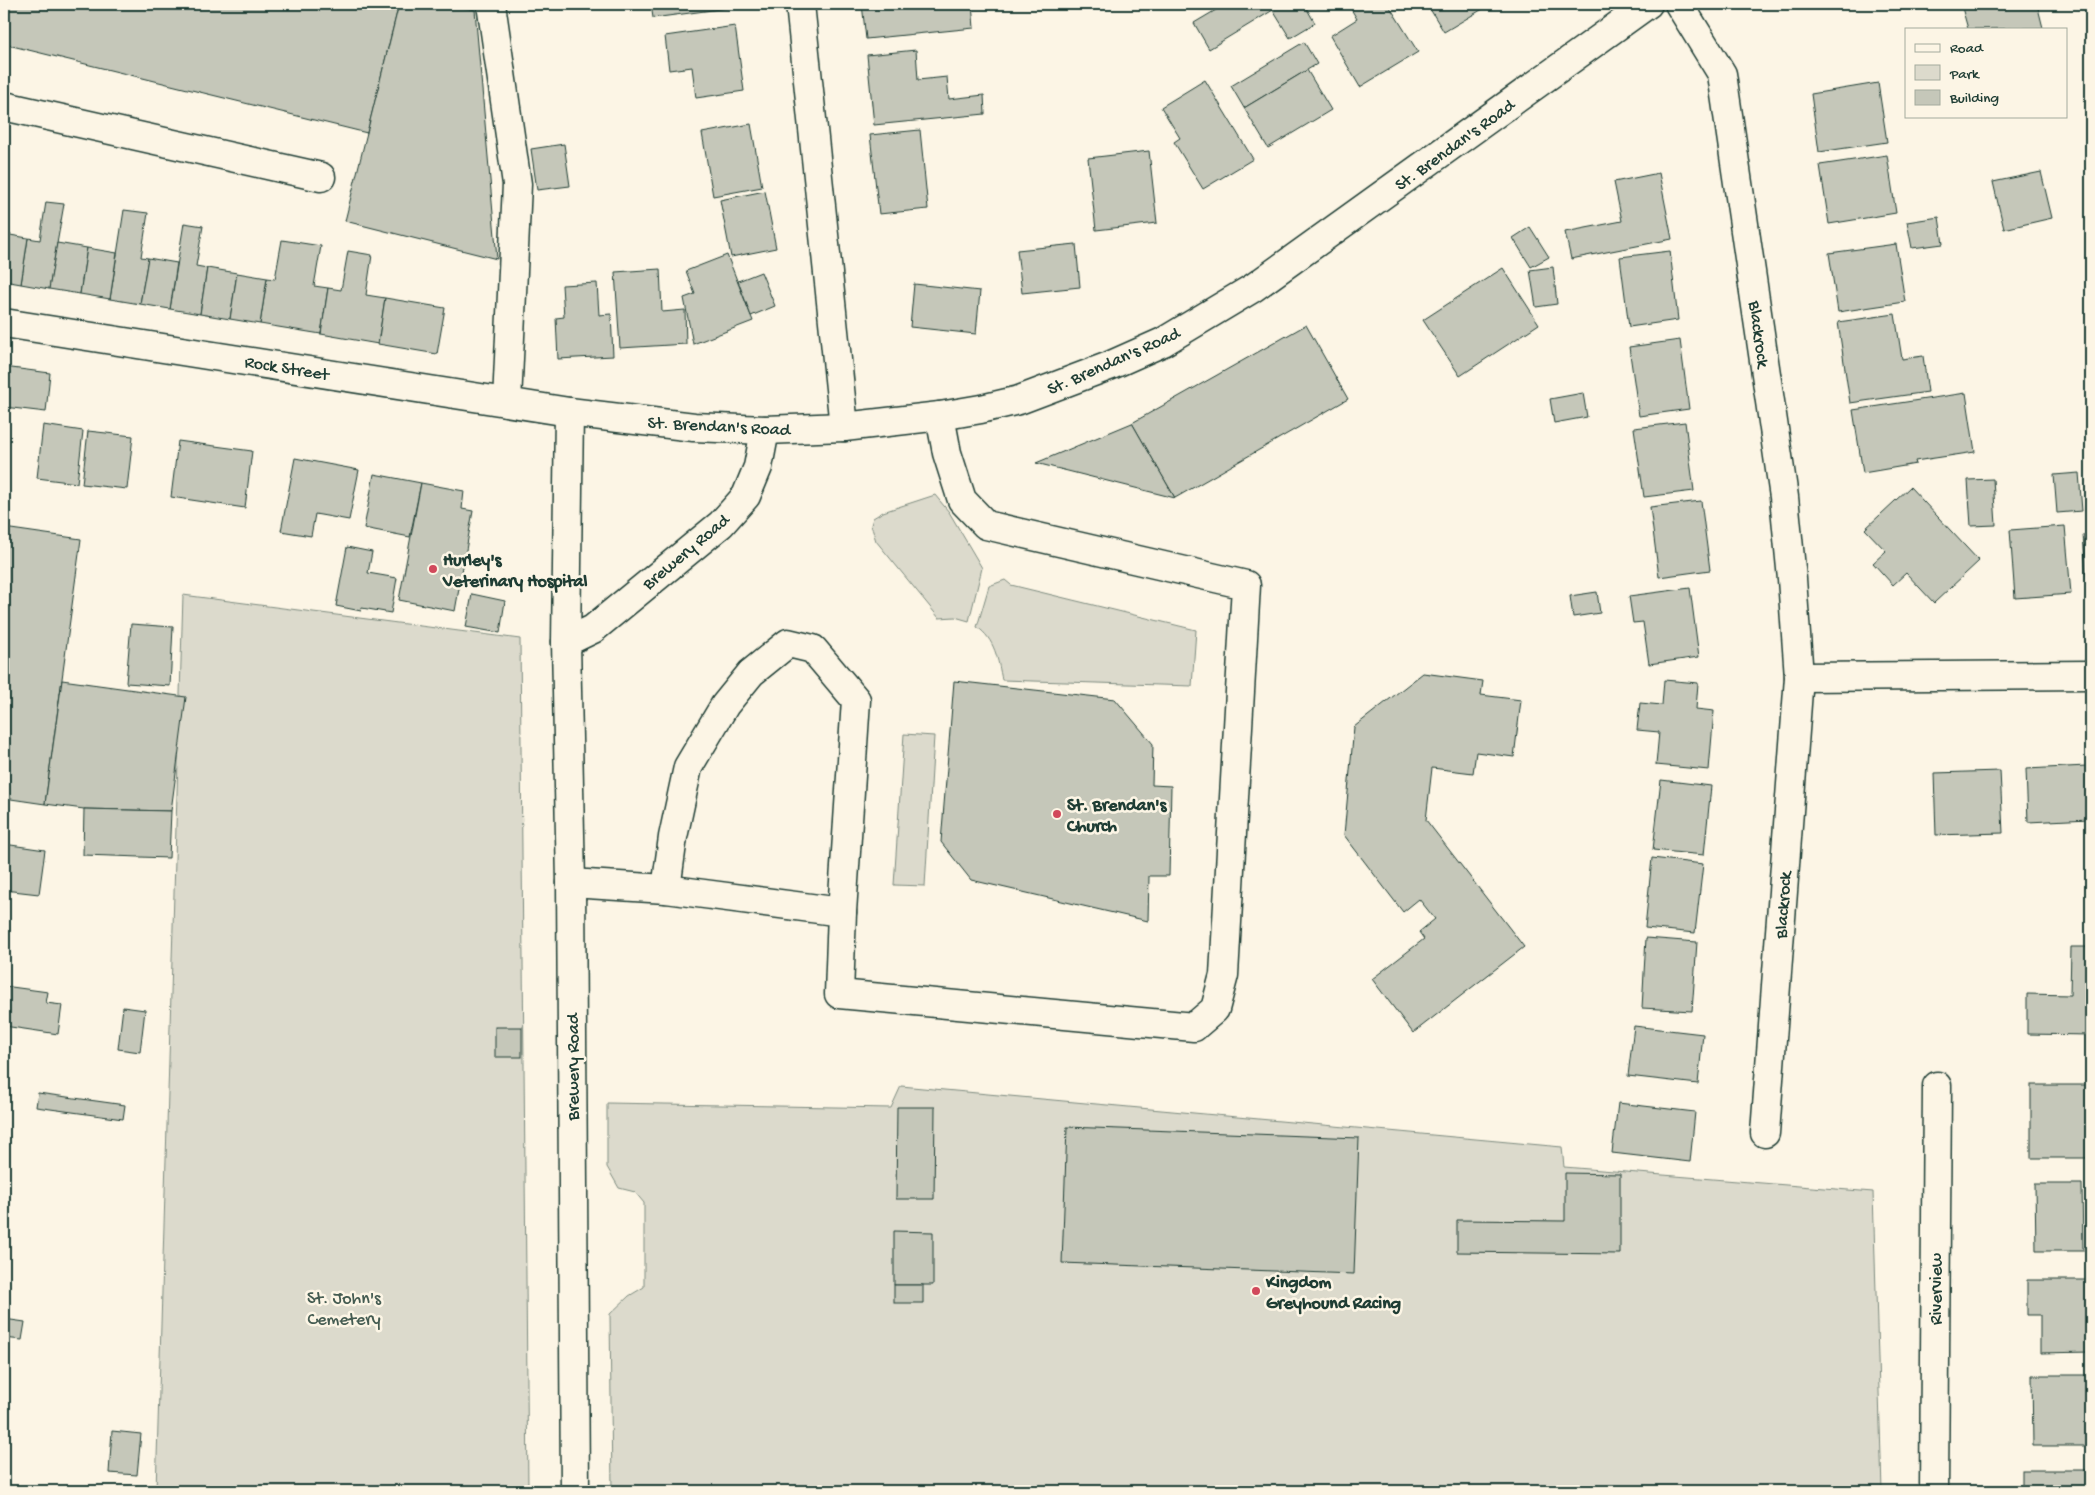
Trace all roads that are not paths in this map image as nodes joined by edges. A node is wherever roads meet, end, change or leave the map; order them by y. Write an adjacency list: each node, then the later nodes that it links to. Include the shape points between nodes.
1 (491, 4): 8 (street, via 516,184)
2 (800, 4): 11 (street)
3 (1648, 4): 10 (street, St. Brendan's Road, via 1253,288 1163,342 1087,376 1019,400)
4 (1679, 4): 15 (street, Blackrock, via 1722,74 1784,497)
5 (4, 106): 6 (street)
6 (321, 177)
7 (4, 323): 8 (street, Rock Street)
8 (507, 402): 9 (street, Rock Street)
9 (569, 412): 12 (street, St. Brendan's Road, via 694,427); 13 (street, Brewery Road)
10 (940, 416): 11 (street, St. Brendan's Road); 18 (street, via 947,453 962,500 986,525 1246,585 1224,975 1215,1009 1194,1027 838,994)
11 (844, 427): 12 (street, St. Brendan's Road)
12 (765, 430): 13 (street, Brewery Road, via 758,467 746,496 721,524 593,629)
13 (566, 642): 16 (street, Brewery Road)
14 (2091, 675): 15 (street)
15 (1799, 677): 20 (street, Blackrock)
16 (570, 883): 17 (street); 21 (street, Brewery Road)
17 (666, 889): 18 (street); 18 (street, via 673,836 688,767 730,699 751,673 788,643 813,650 856,700)
18 (842, 912)
19 (1937, 1086): 22 (street, Riverview)
20 (1765, 1133)
21 (575, 1491)
22 (1934, 1491)

